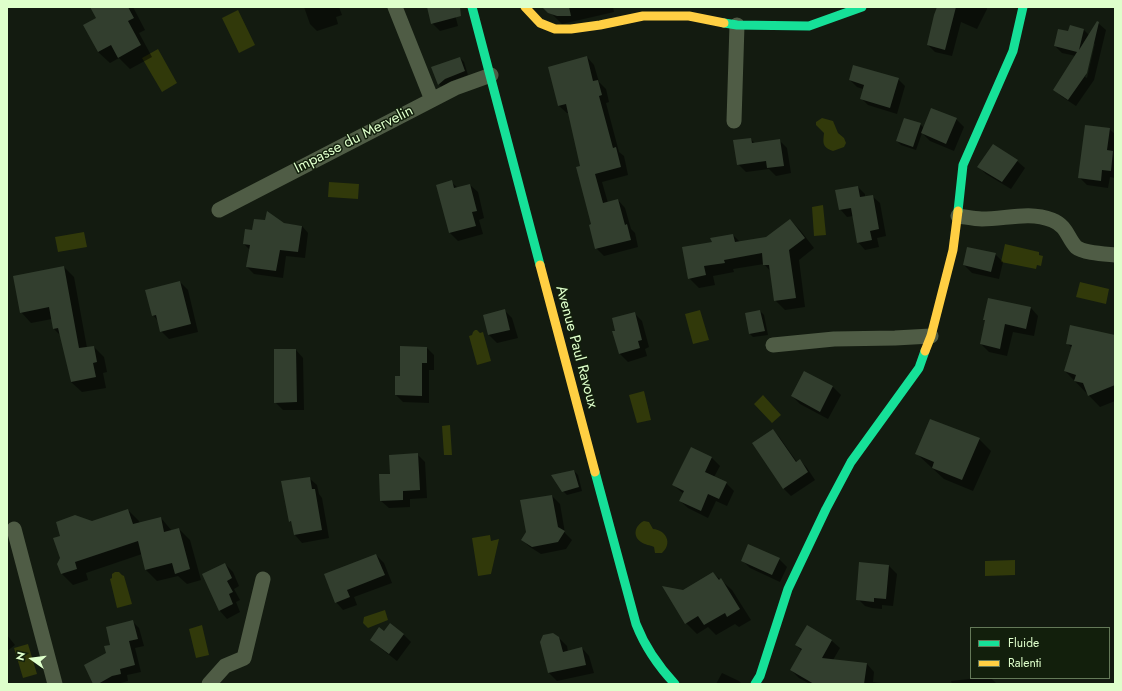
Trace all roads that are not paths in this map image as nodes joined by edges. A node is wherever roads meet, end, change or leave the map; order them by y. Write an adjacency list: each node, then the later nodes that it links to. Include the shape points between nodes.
1 (395, 7): 8 (street)
2 (472, 7): 7 (street, Avenue Paul Ravoux)
3 (525, 7): 6 (street, via 540,23 555,29 600,25 643,16 689,16)
4 (862, 7): 6 (street, via 809,26)
5 (1023, 7): 11 (street, via 1013,51 963,164)
6 (737, 25): 9 (street)
7 (491, 75): 8 (street, Impasse du Mervelin, via 455,88); 19 (street, Avenue Paul Ravoux, via 636,628 652,657)
8 (432, 100): 10 (street, Impasse du Mervelin)
9 (734, 121)
10 (218, 210)
11 (958, 216): 12 (street, via 982,219 1024,216 1054,220 1065,229 1077,248); 13 (street, via 953,250)
12 (1115, 255)
13 (931, 336): 14 (street, via 834,339); 20 (street, via 919,368 851,462 826,509 788,590 760,676)
14 (773, 345)
15 (14, 529): 17 (street)
16 (263, 579): 18 (street, via 244,658 225,666)
17 (55, 684)
18 (209, 684)
19 (675, 684)
20 (755, 684)

